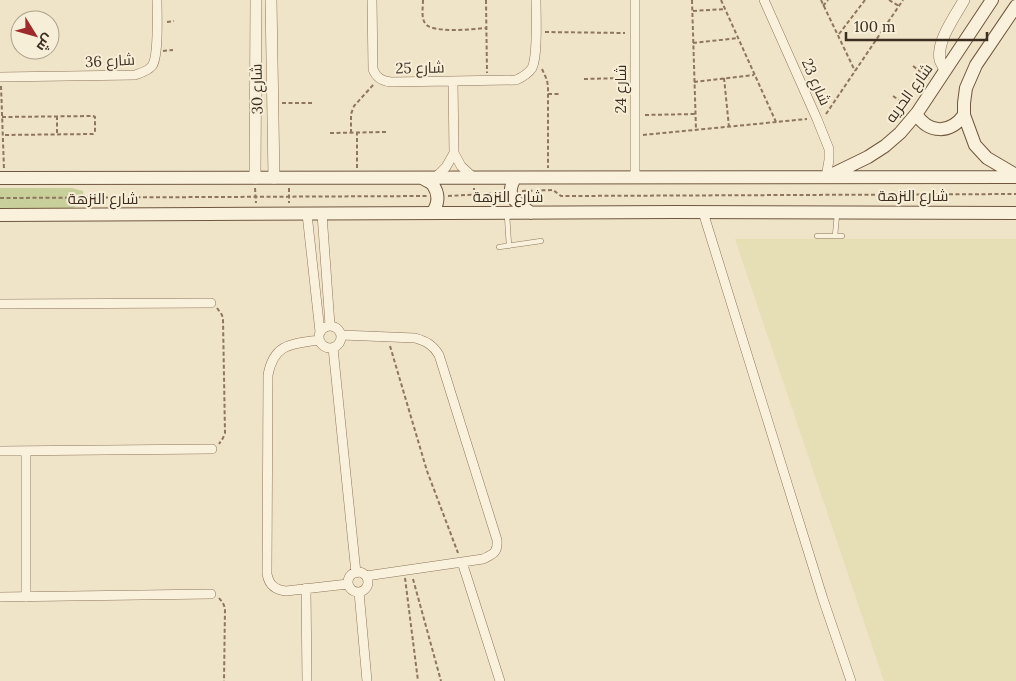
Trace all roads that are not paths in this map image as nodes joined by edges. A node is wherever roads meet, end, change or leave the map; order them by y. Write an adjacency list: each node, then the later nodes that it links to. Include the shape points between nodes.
1 (157, 0): 12 (street, شارع 36, via 156,57 144,72 135,75)
2 (256, 0): 16 (street, شارع 30)
3 (271, 0): 17 (street, شارع 30)
4 (372, 0): 13 (street, شارع 25, via 373,69 376,76 385,82)
5 (536, 0): 13 (street, شارع 25, via 534,62 527,73 516,80)
6 (636, 0): 27 (street, شارع 24)
7 (764, 0): 20 (street, شارع 23, via 829,149)
8 (964, 0): 11 (street, via 942,44 940,59)
9 (992, 0): 11 (main road, شارع الحريه)
10 (1016, 6): 15 (main road, via 976,65 966,88)
11 (945, 71): 14 (main road, شارع الحريه)
12 (0, 77)
13 (453, 81): 18 (street, شارع 25)
14 (916, 114): 15 (main road, via 924,124 936,129 949,128); 20 (main road, شارع الحريه, via 885,146)
15 (964, 115): 19 (main road, via 976,145 987,158)
16 (255, 147): 17 (street); 22 (street, شارع 30)
17 (273, 147): 23 (street, شارع 30)
18 (454, 153): 24 (street, via 446,167); 25 (street, via 461,166)
19 (1016, 176): 20 (main road, شارع النزهة)
20 (826, 177): 27 (main road, شارع النزهة)
21 (2, 178): 22 (main road, شارع النزهة)
22 (255, 178): 23 (main road, شارع النزهة)
23 (274, 178): 24 (main road, شارع النزهة)
24 (428, 178): 25 (main road, شارع النزهة); 34 (main road, via 438,196)
25 (474, 178): 26 (main road, شارع النزهة)
26 (515, 178): 27 (main road, شارع النزهة); 30 (main road, via 510,189 513,198)
27 (635, 178)
28 (703, 212): 29 (main road, شارع النزهة); 30 (main road, شارع النزهة); 64 (street)
29 (837, 212): 31 (main road, شارع النزهة); 38 (lane)
30 (531, 213): 35 (main road, شارع النزهة)
31 (1016, 213)
32 (307, 214): 33 (main road, شارع النزهة); 36 (main road, شارع النزهة); 47 (street)
33 (322, 214): 34 (main road, شارع النزهة); 45 (street)
34 (432, 214): 35 (main road, شارع النزهة)
35 (507, 214): 41 (lane)
36 (0, 215)
37 (817, 236): 38 (lane)
38 (835, 236): 39 (lane)
39 (842, 236)
40 (541, 242): 41 (lane)
41 (509, 246): 42 (lane)
42 (499, 247)
43 (211, 303): 44 (street)
44 (0, 304)
45 (330, 325): 46 (street, via 338,328); 47 (street)
46 (342, 335): 48 (street, via 340,343); 52 (street, via 415,338 423,340 439,355 498,545 494,554)
47 (320, 336): 48 (street, via 325,347); 56 (street, via 282,348 270,365 268,375 268,581 279,590)
48 (333, 348): 53 (street)
49 (212, 449): 51 (street)
50 (0, 451): 51 (street)
51 (26, 451): 60 (street)
52 (462, 562): 54 (street); 63 (street)
53 (356, 573): 54 (street); 55 (street)
54 (366, 576): 57 (street, via 367,586)
55 (348, 584): 56 (street); 57 (street)
56 (306, 588): 61 (street)
57 (359, 592): 62 (street)
58 (211, 594): 60 (street)
59 (0, 597): 60 (street)
60 (26, 597)
61 (307, 681)
62 (367, 681)
63 (500, 681)
64 (851, 681)

